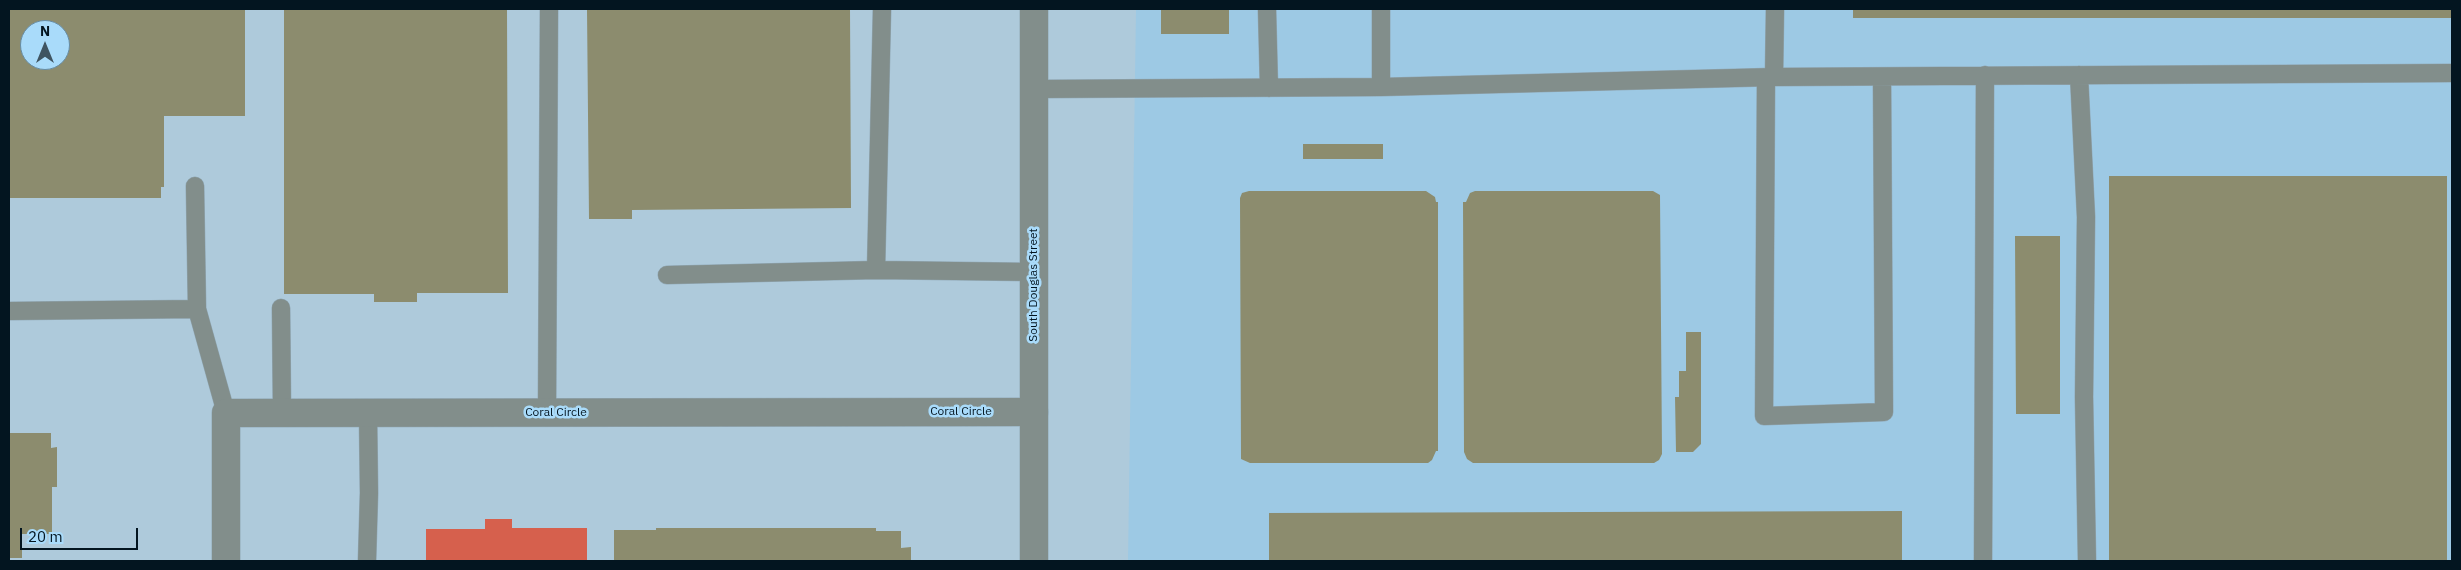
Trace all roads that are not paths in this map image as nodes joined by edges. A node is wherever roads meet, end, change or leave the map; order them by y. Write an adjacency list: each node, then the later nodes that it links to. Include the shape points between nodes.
1 (549, 9): 26 (lane)
2 (882, 9): 16 (lane)
3 (1034, 9): 14 (street, South Douglas Street)
4 (1267, 9): 13 (lane)
5 (1381, 9): 12 (lane)
6 (1775, 9): 10 (lane)
7 (2452, 73): 9 (lane)
8 (1985, 75): 9 (lane); 11 (lane); 30 (lane)
9 (2079, 75): 31 (lane, via 2086,217 2084,397)
10 (1770, 77): 11 (lane); 11 (lane, via 1764,416 1884,412); 12 (lane)
11 (1882, 77)
12 (1381, 87): 13 (lane)
13 (1269, 88): 14 (lane)
14 (1035, 89): 17 (street, South Douglas Street)
15 (195, 186): 20 (lane)
16 (876, 270): 17 (lane); 18 (lane)
17 (1034, 272): 22 (street, South Douglas Street)
18 (667, 275)
19 (281, 308): 24 (lane)
20 (197, 309): 21 (lane); 23 (lane)
21 (9, 311)
22 (1034, 412): 26 (street, Coral Circle); 29 (street, South Douglas Street)
23 (226, 413): 24 (street, Coral Circle); 27 (street)
24 (282, 413): 25 (street, Coral Circle)
25 (368, 413): 26 (street, Coral Circle); 28 (lane)
26 (547, 413)
27 (226, 561)
28 (367, 561)
29 (1034, 561)
30 (1983, 561)
31 (2087, 561)

